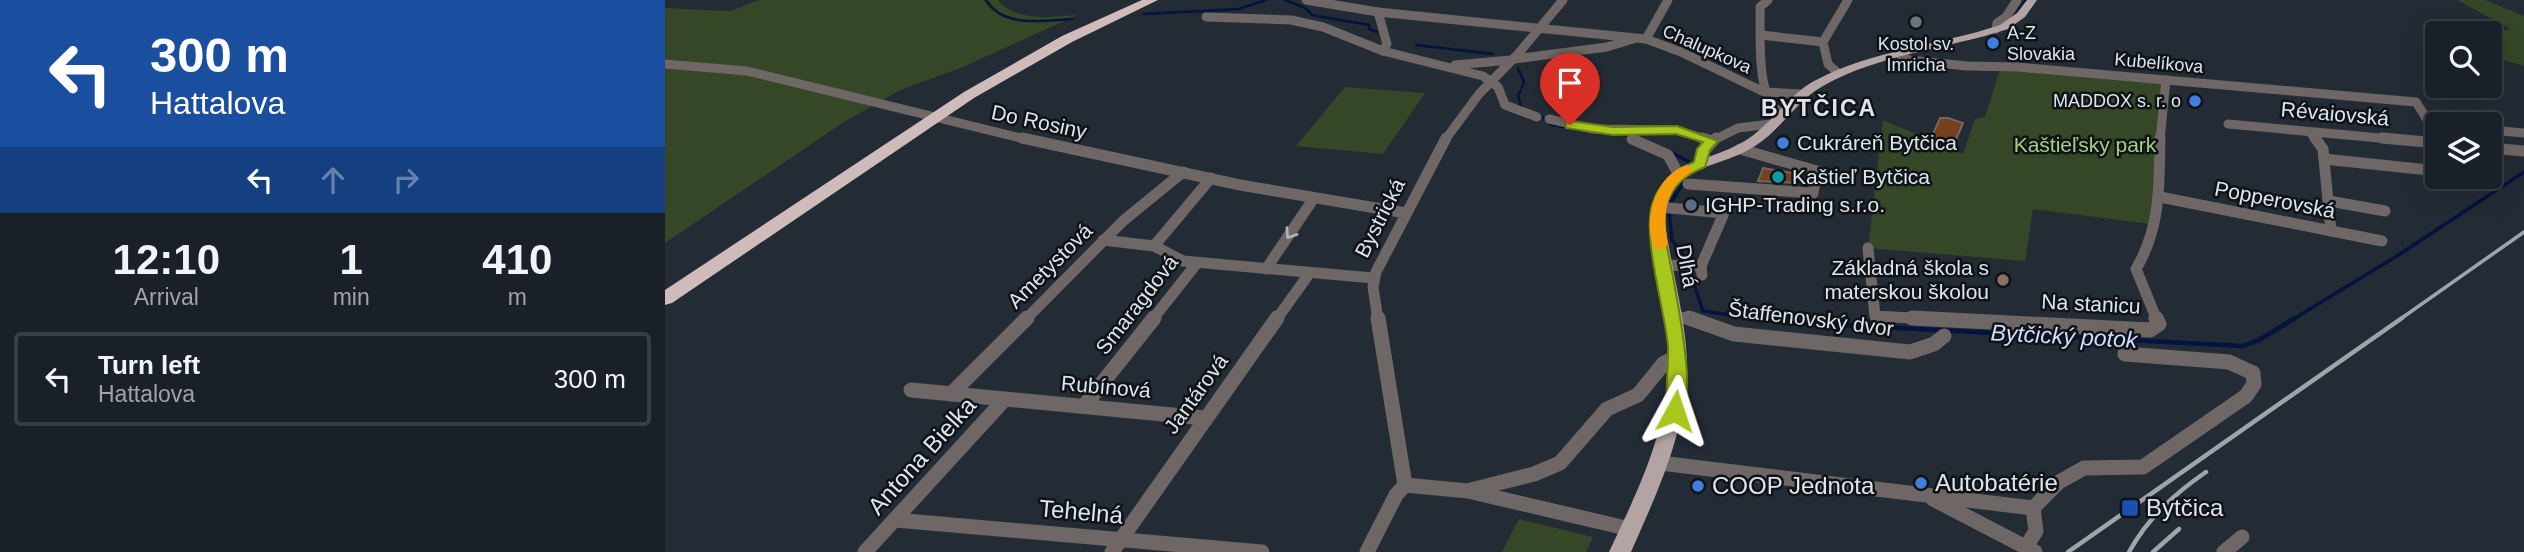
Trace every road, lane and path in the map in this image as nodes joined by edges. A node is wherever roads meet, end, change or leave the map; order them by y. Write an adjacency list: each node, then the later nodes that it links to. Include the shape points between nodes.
1 (1139, 0): 67 (highway, via 1057,37 957,94)
2 (1152, 0): 68 (highway, via 1055,45 969,95)
3 (1306, 0): 11 (street, Chalupkova)
4 (1372, 0): 11 (street)
5 (1563, 0): 14 (street)
6 (1668, 0): 17 (street)
7 (1768, 0): 16 (street, via 1760,7)
8 (1848, 0): 18 (street)
9 (2017, 0): 15 (street)
10 (2032, 0): 15 (main road, via 2017,19)
11 (1366, 9): 12 (street, Chalupkova)
12 (1378, 12): 14 (street, Chalupkova); 19 (street, via 1387,44)
13 (1206, 17): 19 (street, via 1309,23)
14 (1539, 28): 17 (street, Chalupkova); 21 (street, Bystrická)
15 (1996, 30): 20 (main road)
16 (1761, 35): 18 (street); 27 (street)
17 (1641, 39): 21 (street); 27 (street, Chalupkova, via 1681,51)
18 (1823, 42): 24 (street, via 1828,64)
19 (1383, 51): 23 (street)
20 (1901, 56): 24 (main road); 25 (street, Kubelíkova, via 1967,66)
21 (1512, 60): 23 (street); 26 (street, Bystrická)
22 (665, 64): 29 (street, Do Rosiny, via 747,71)
23 (1449, 65): 26 (street)
24 (1838, 73): 28 (main road)
25 (2166, 79): 31 (street, Kubelíkova, via 2416,102); 51 (street, Na stanicu)
26 (1491, 80): 32 (street, via 1505,105); 56 (street, Bystrická, via 1434,157)
27 (1764, 92): 28 (street, Chalupkova); 30 (street, via 1772,108)
28 (1802, 94): 30 (main road)
29 (904, 110): 48 (street, Do Rosiny)
30 (1781, 112): 34 (main road)
31 (2425, 114)
32 (1537, 117)
33 (1549, 119): 40 (street, via 1593,129 1677,130)
34 (1771, 124): 40 (street, via 1757,123); 42 (main road)
35 (2228, 124): 37 (street, Révaiovská)
36 (2502, 131): 38 (street)
37 (2310, 132): 41 (street, Révaiovská); 45 (street)
38 (2524, 133)
39 (1632, 139): 50 (street, via 1668,155)
40 (1711, 141): 46 (street)
41 (2425, 142)
42 (1740, 149): 46 (main road); 50 (street, via 1817,171 1813,193)
43 (2502, 149): 44 (street)
44 (2524, 151)
45 (2325, 159): 47 (street); 53 (street)
46 (1700, 164): 50 (main road)
47 (2425, 170)
48 (1183, 172): 49 (street, Do Rosiny); 58 (street, Ametystová)
49 (1211, 178): 52 (street, Do Rosiny); 60 (street)
50 (1683, 180): 54 (main road, via 1667,187)
51 (2160, 197): 57 (street, Popperovská); 61 (street, Na stanicu, via 2154,237 2136,269 2159,324 2150,330 1875,316)
52 (1314, 198): 56 (street, Do Rosiny); 64 (street, one-way to 64)
53 (2329, 201): 55 (street); 57 (street)
54 (1666, 207): 63 (main road, Dlhá, via 1659,239); 63 (street, via 1724,213 1695,268)
55 (2385, 211)
56 (1406, 213): 66 (street, Bystrická)
57 (2331, 231): 59 (street, Popperovská)
58 (1103, 240): 60 (street); 74 (street, Ametystová)
59 (2382, 241)
60 (1154, 246): 62 (street)
61 (1868, 248)
62 (1197, 263): 64 (street); 76 (street, Smaragdová)
63 (1664, 265): 69 (main road, Dlhá)
64 (1266, 269): 65 (street)
65 (1309, 274): 66 (street); 77 (street, Jantárová)
66 (1373, 278): 79 (street, Bystrická)
67 (665, 286)
68 (665, 299)
69 (1672, 316): 70 (street, Štaffenovský dvor, via 1734,334 1910,352); 72 (main road, Dlhá)
70 (1944, 336)
71 (2125, 354): 82 (street, via 2229,362 2253,373 2254,384 2246,396 2143,467 2077,469)
72 (1677, 357): 78 (main road, Dlhá, via 1675,411); 80 (street, via 1664,363 1638,395 1607,409 1560,463)
73 (911, 390): 74 (street, Antona Bielka)
74 (951, 394): 75 (street, Antona Bielka)
75 (1005, 399): 76 (street, Rubínová); 83 (street, Antona Bielka)
76 (1084, 407): 77 (street, Rubínová)
77 (1204, 418): 86 (street, Jantárová)
78 (1660, 463): 81 (street); 84 (main road, Dlhá)
79 (1405, 485): 80 (street); 90 (street)
80 (1468, 491): 84 (street)
81 (1923, 494): 82 (street); 87 (street)
82 (2033, 508): 87 (street, via 2036,531)
83 (895, 520): 86 (street, Tehelná); 88 (street, Antona Bielka)
84 (1630, 529): 91 (main road, Dlhá)
85 (2242, 537): 92 (street)
86 (1117, 546): 89 (street, Tehelná)
87 (2030, 549)
88 (865, 552)
89 (1262, 552)
90 (1367, 552)
91 (1620, 552)
92 (2224, 552)

